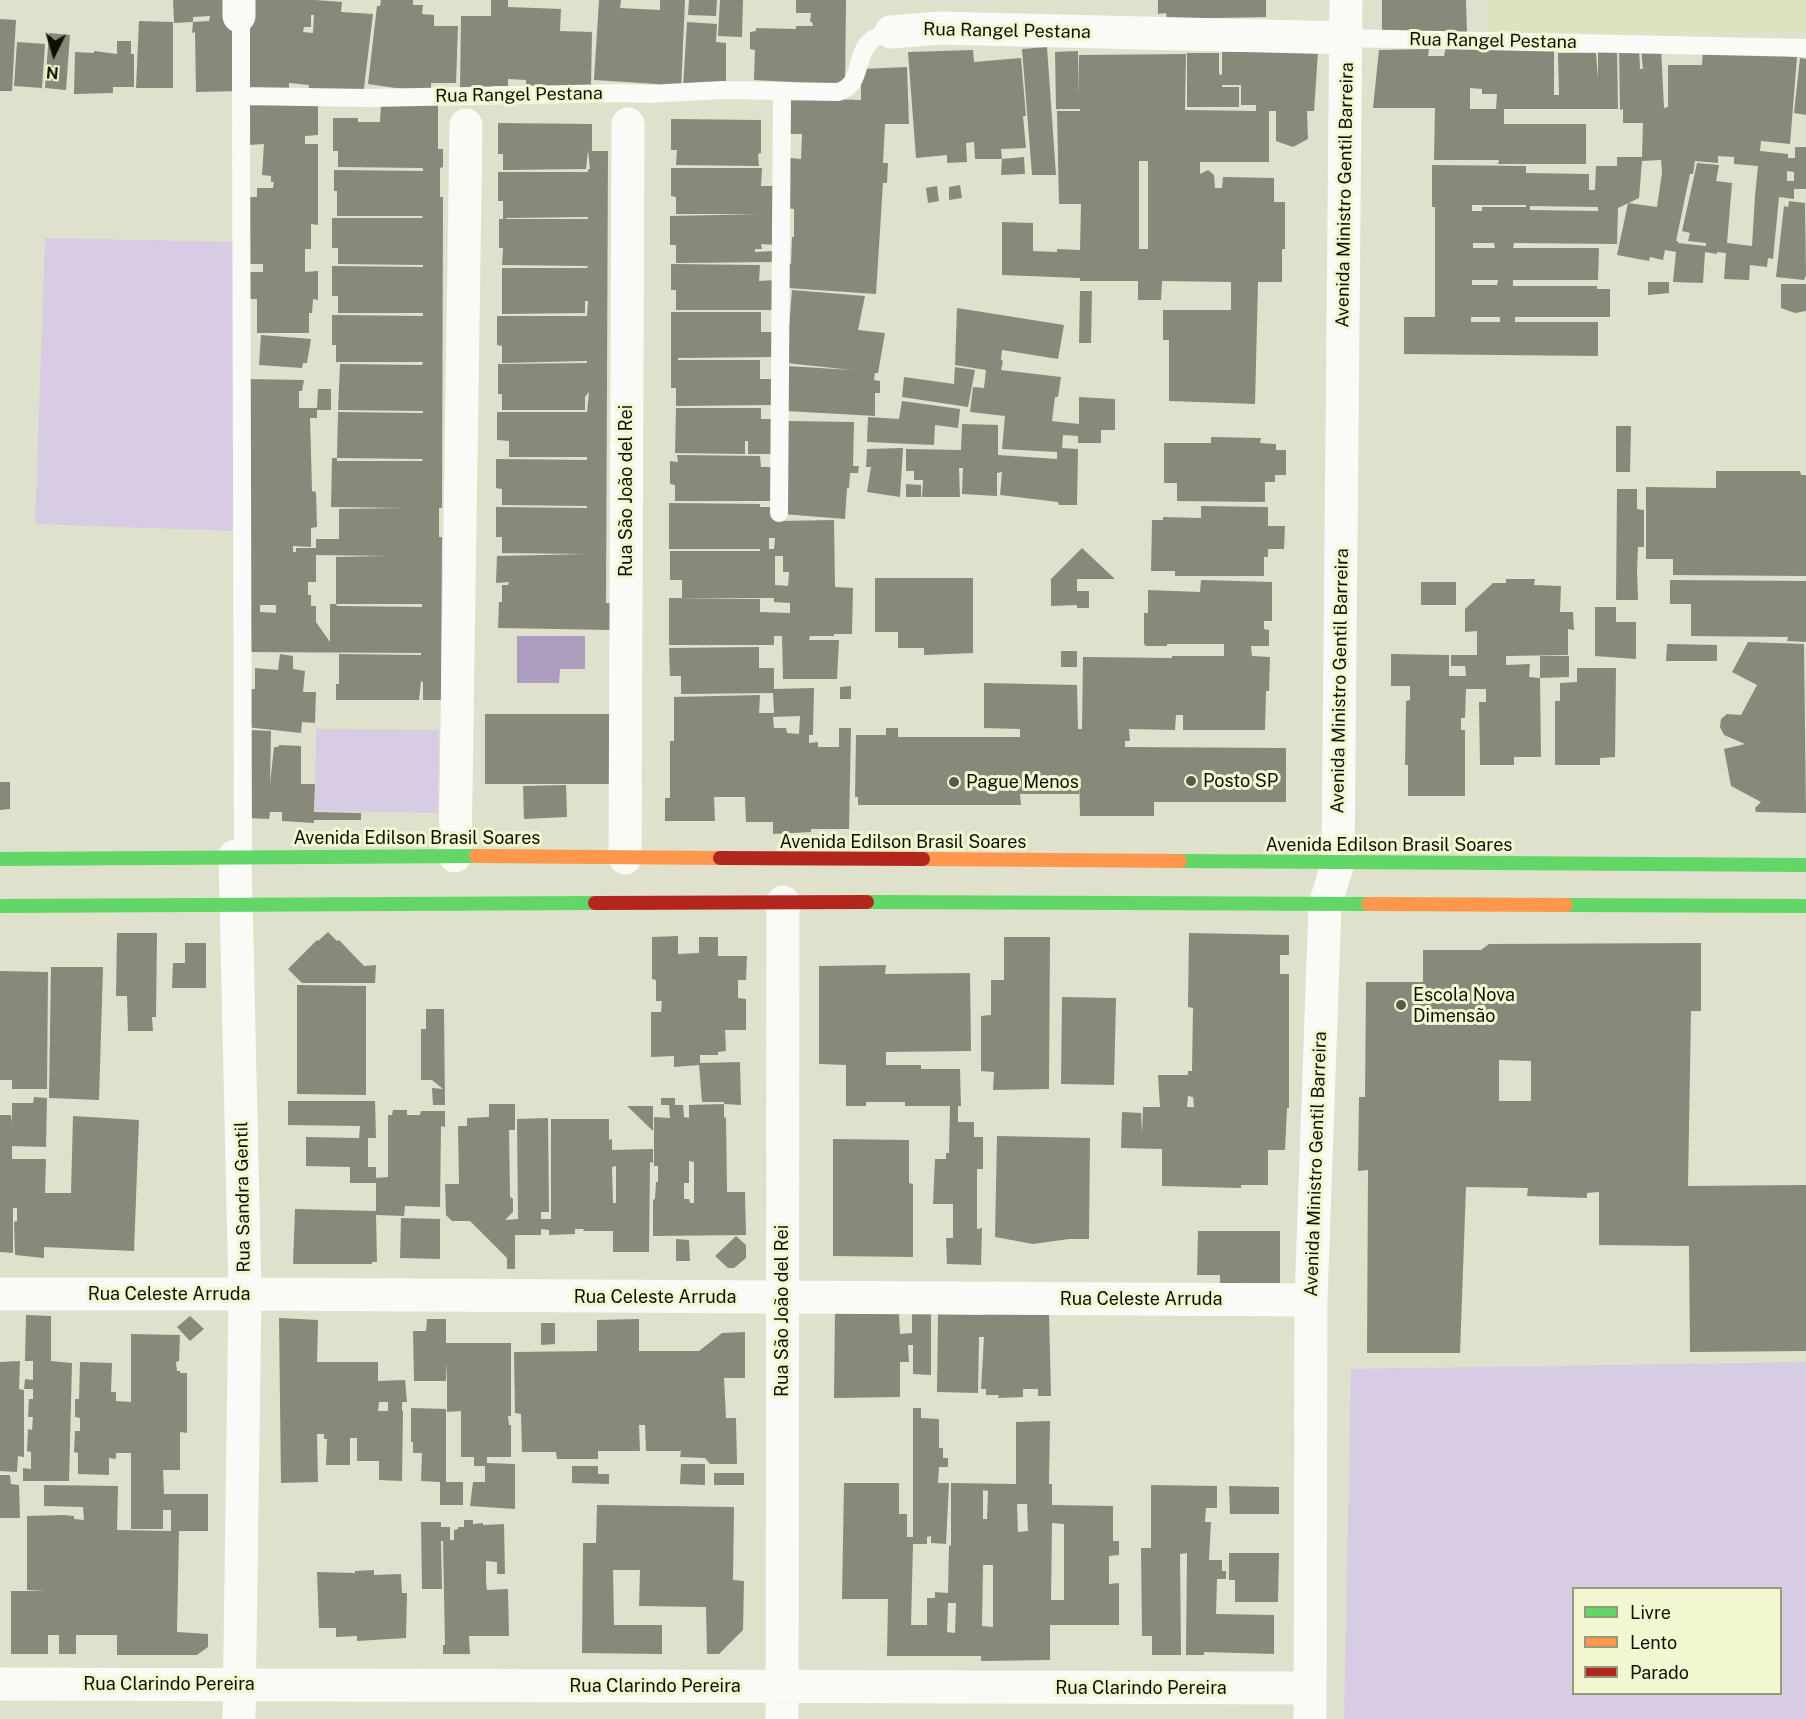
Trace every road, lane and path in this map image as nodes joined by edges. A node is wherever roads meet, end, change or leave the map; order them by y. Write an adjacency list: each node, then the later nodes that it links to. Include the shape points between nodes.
1 (1346, 0): 4 (street, Avenida Ministro Gentil Barreira)
2 (239, 8): 7 (lane)
3 (891, 32): 4 (street, Rua Rangel Pestana, via 939,28); 6 (lane, Rua Rangel Pestana, via 865,47 846,90)
4 (1346, 38): 5 (lane, Rua Rangel Pestana); 15 (street, Avenida Ministro Gentil Barreira)
5 (1806, 48)
6 (782, 92): 7 (lane, Rua Rangel Pestana); 10 (lane)
7 (242, 96): 11 (lane)
8 (628, 124): 13 (street, Rua São João del Rei)
9 (466, 125): 12 (street)
10 (779, 513)
11 (239, 856): 12 (main road, Avenida Edilson Brasil Soares); 14 (main road, Avenida Edilson Brasil Soares); 20 (street, Rua Sandra Gentil)
12 (454, 856): 13 (main road, Avenida Edilson Brasil Soares)
13 (625, 858): 15 (main road, Avenida Edilson Brasil Soares)
14 (0, 859)
15 (1338, 862): 16 (main road, Avenida Edilson Brasil Soares); 18 (street, Avenida Ministro Gentil Barreira)
16 (1806, 865)
17 (783, 902): 18 (main road); 20 (main road); 24 (street, Rua São João del Rei)
18 (1325, 905): 21 (main road); 25 (street, Avenida Ministro Gentil Barreira)
19 (0, 906): 20 (main road)
20 (235, 906): 23 (street, Rua Sandra Gentil)
21 (1806, 906)
22 (0, 1294): 23 (street, Rua Celeste Arruda)
23 (245, 1294): 24 (street, Rua Celeste Arruda); 27 (street, Rua Sandra Gentil)
24 (782, 1298): 25 (street, Rua Celeste Arruda); 28 (street, Rua São João del Rei)
25 (1311, 1300): 29 (street, Avenida Ministro Gentil Barreira)
26 (0, 1684): 27 (street, Rua Clarindo Pereira)
27 (239, 1684): 28 (street, Rua Clarindo Pereira); 30 (street, Rua Sandra Gentil)
28 (783, 1687): 29 (street, Rua Clarindo Pereira); 31 (street, Rua São João del Rei)
29 (1310, 1704)
30 (239, 1719)
31 (782, 1719)

